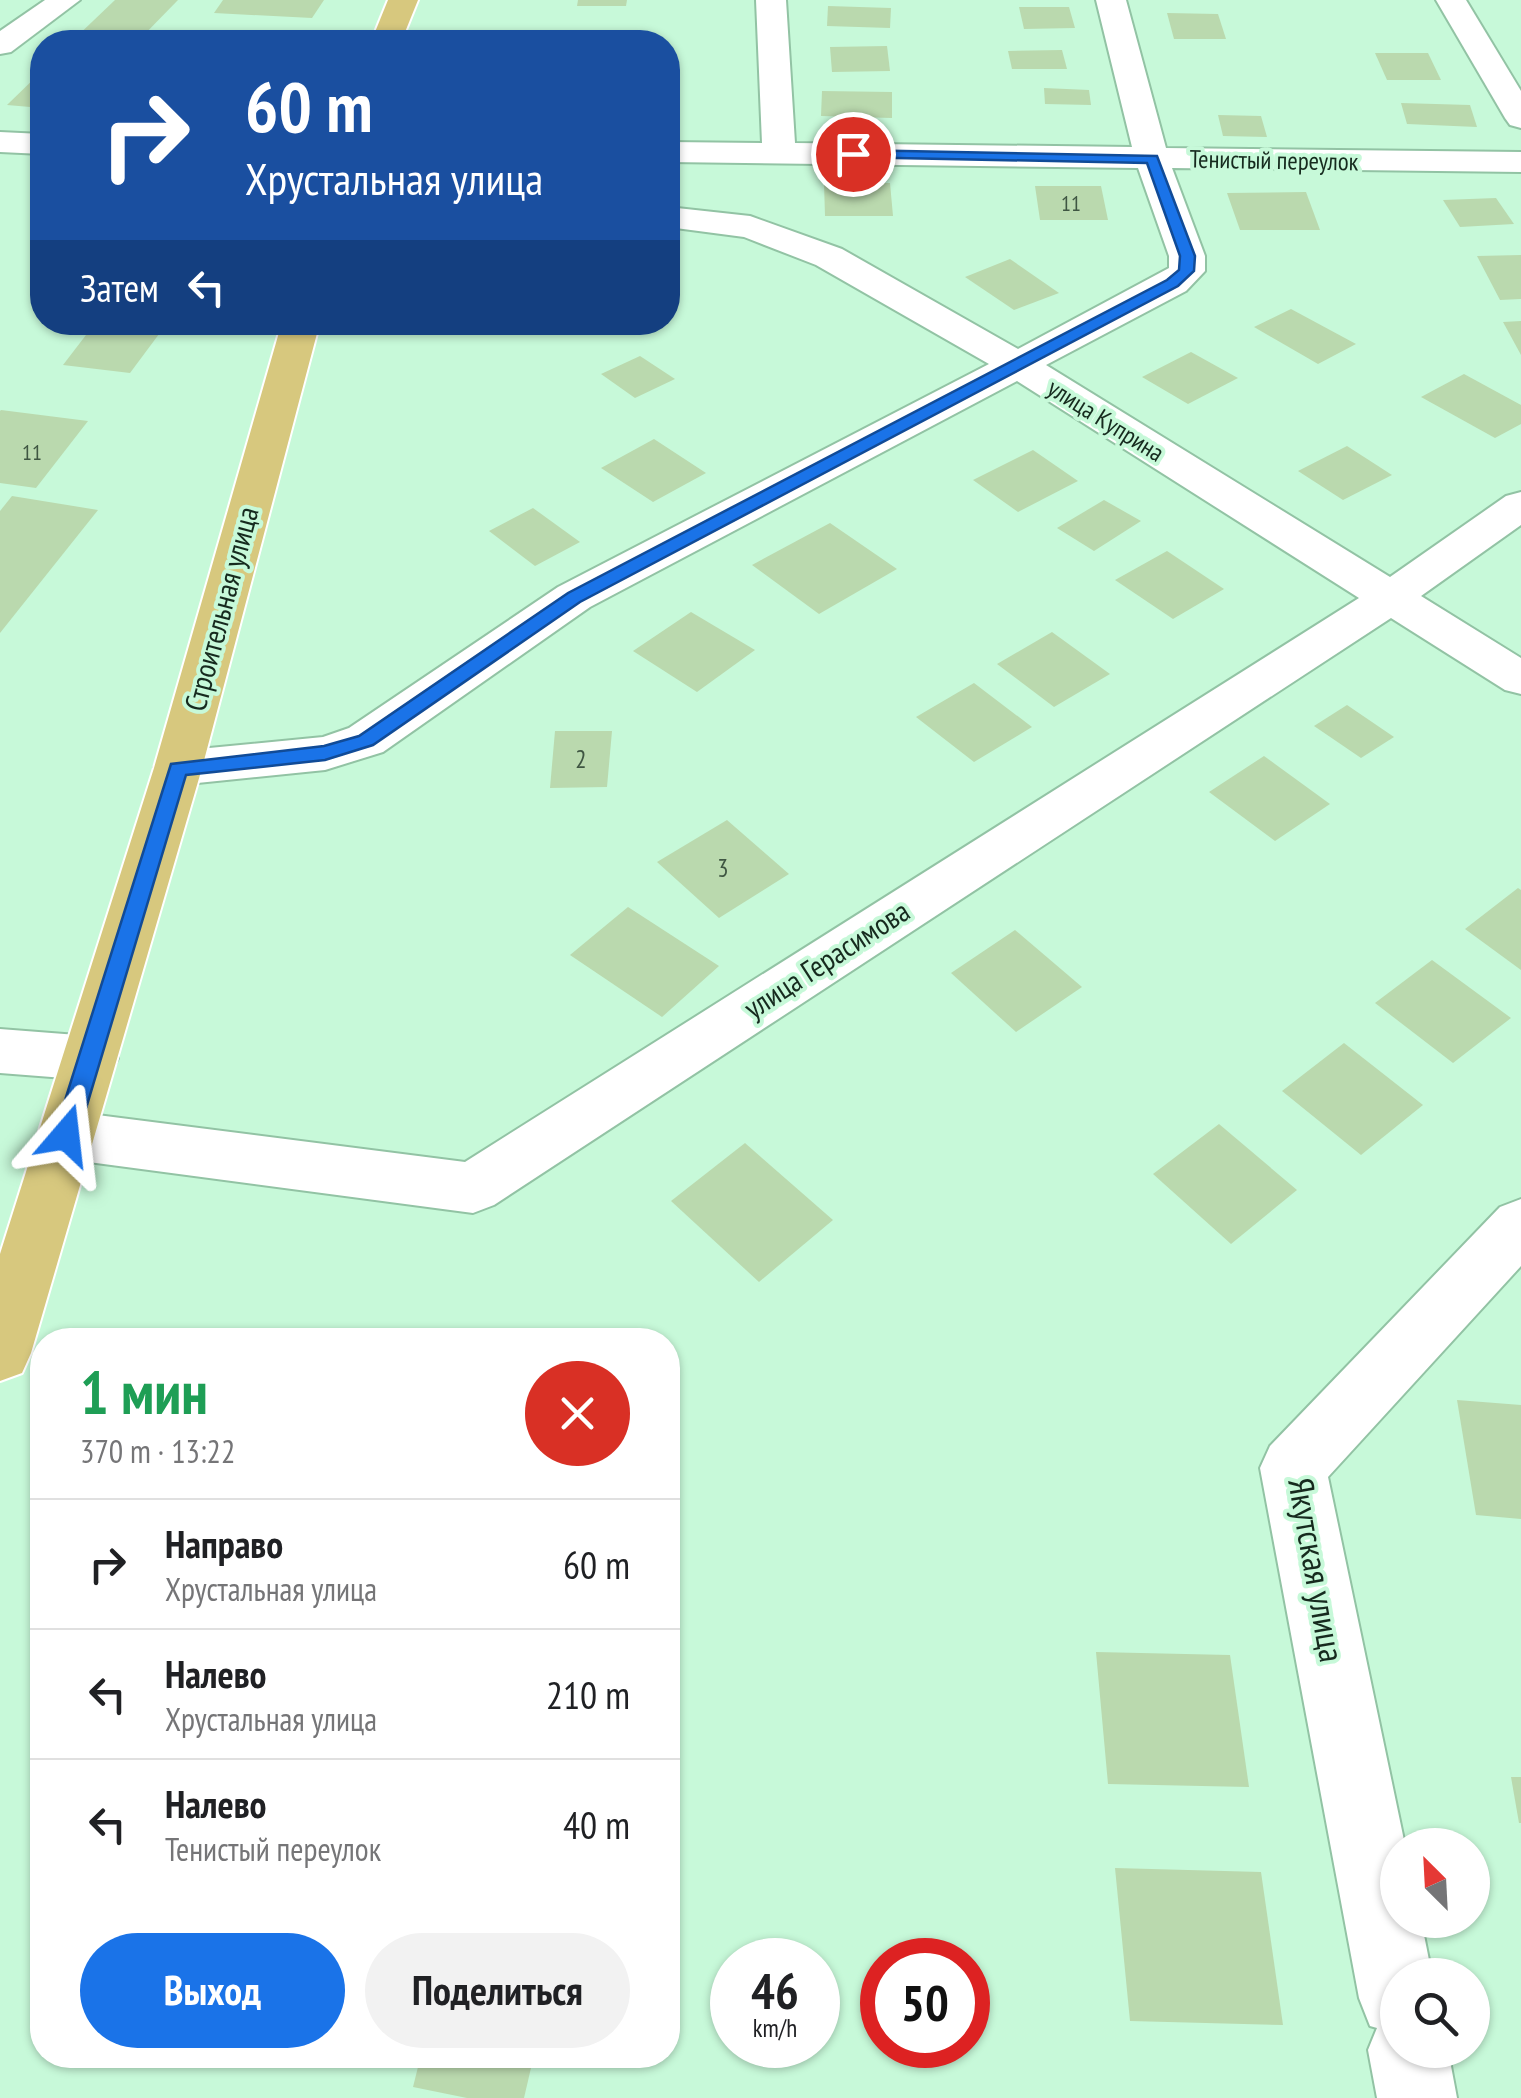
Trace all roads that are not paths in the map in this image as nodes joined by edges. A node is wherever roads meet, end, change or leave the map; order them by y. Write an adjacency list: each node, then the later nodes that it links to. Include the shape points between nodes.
1 (65, 0): 7 (street)
2 (403, 0): 6 (main road)
3 (771, 0): 12 (street)
4 (1111, 0): 13 (street)
5 (1451, 0): 8 (street)
6 (391, 30)
7 (0, 45)
8 (1521, 118)
9 (0, 142): 10 (street)
10 (30, 143)
11 (680, 152): 12 (street, Тенистый переулок)
12 (778, 152): 13 (street, Тенистый переулок)
13 (1152, 159): 14 (street, Тенистый переулок); 17 (street, via 1187,271)
14 (1521, 162)
15 (680, 218): 17 (street, улица Куприна, via 791,239)
16 (297, 335): 21 (main road, Строительная улица)
17 (1017, 364): 19 (street, улица Куприна); 21 (street, via 574,598 366,740 325,753)
18 (1521, 504): 19 (street, улица Герасимова)
19 (1388, 599): 20 (street, улица Куприна); 24 (street, улица Герасимова, via 473,1188)
20 (1521, 679)
21 (178, 768): 23 (main road, Строительная улица)
22 (0, 1051): 23 (street)
23 (90, 1058): 24 (main road, Строительная улица)
24 (66, 1135): 26 (main road, Строительная улица)
25 (1521, 1225): 27 (street, Якутская улица, via 1293,1468)
26 (0, 1353)
27 (1390, 1958)
28 (1411, 2068): 29 (street)
29 (1417, 2098)

